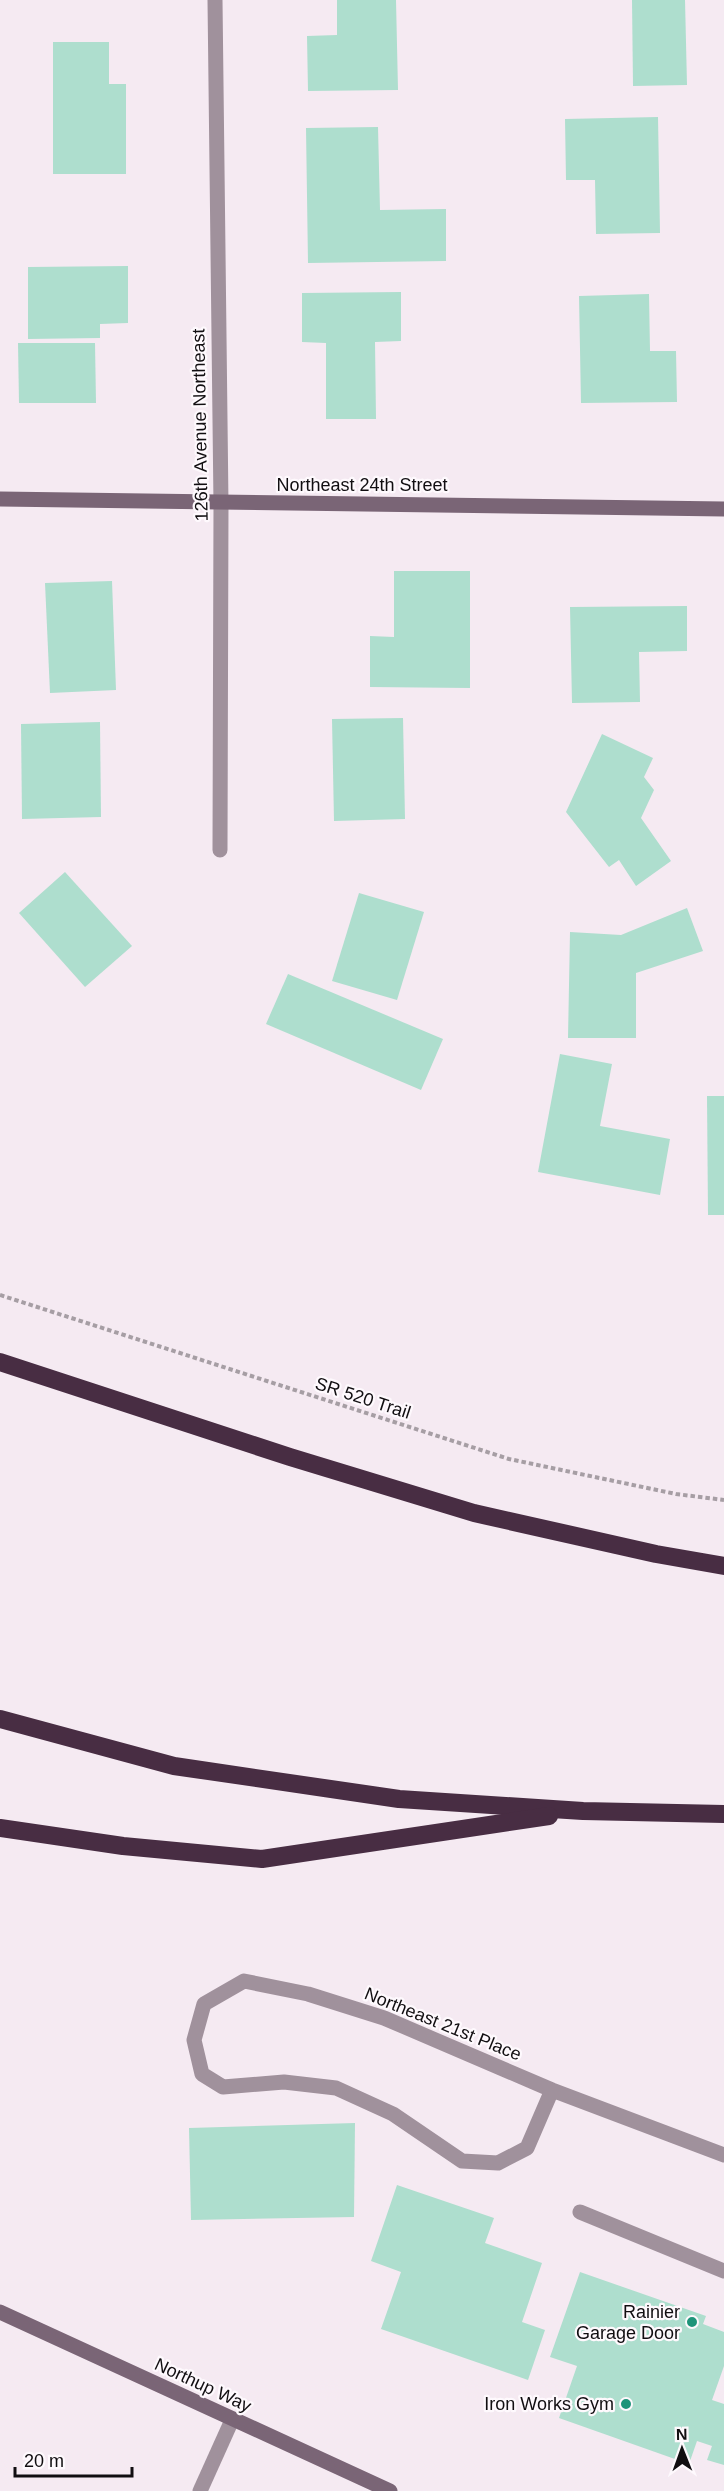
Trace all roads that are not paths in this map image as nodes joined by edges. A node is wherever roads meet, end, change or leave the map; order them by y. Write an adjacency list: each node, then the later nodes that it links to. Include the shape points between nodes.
1 (215, 0): 3 (street, 126th Avenue Northeast)
2 (0, 499): 3 (street, Northeast 24th Street)
3 (221, 504): 4 (street, Northeast 24th Street); 5 (street, 126th Avenue Northeast)
4 (724, 509)
5 (220, 850)
6 (0, 1362): 7 (highway, via 474,1513)
7 (724, 1566)
8 (0, 1719): 9 (highway, via 174,1766 399,1799)
9 (584, 1811): 10 (highway); 11 (highway, via 262,1859 123,1846)
10 (724, 1814)
11 (0, 1828)
12 (552, 2090): 12 (street, Northeast 21st Place, via 384,2018 308,1994 244,1981 204,2004 194,2040 202,2074 223,2087 284,2082 336,2088 393,2114 462,2161 498,2163 527,2148); 13 (street, Northeast 21st Place)
13 (724, 2155)
14 (580, 2212): 15 (street)
15 (724, 2271)
16 (0, 2313): 17 (street, Northup Way)
17 (232, 2420): 18 (street); 19 (street, Northup Way)
18 (200, 2491)
19 (390, 2491)

